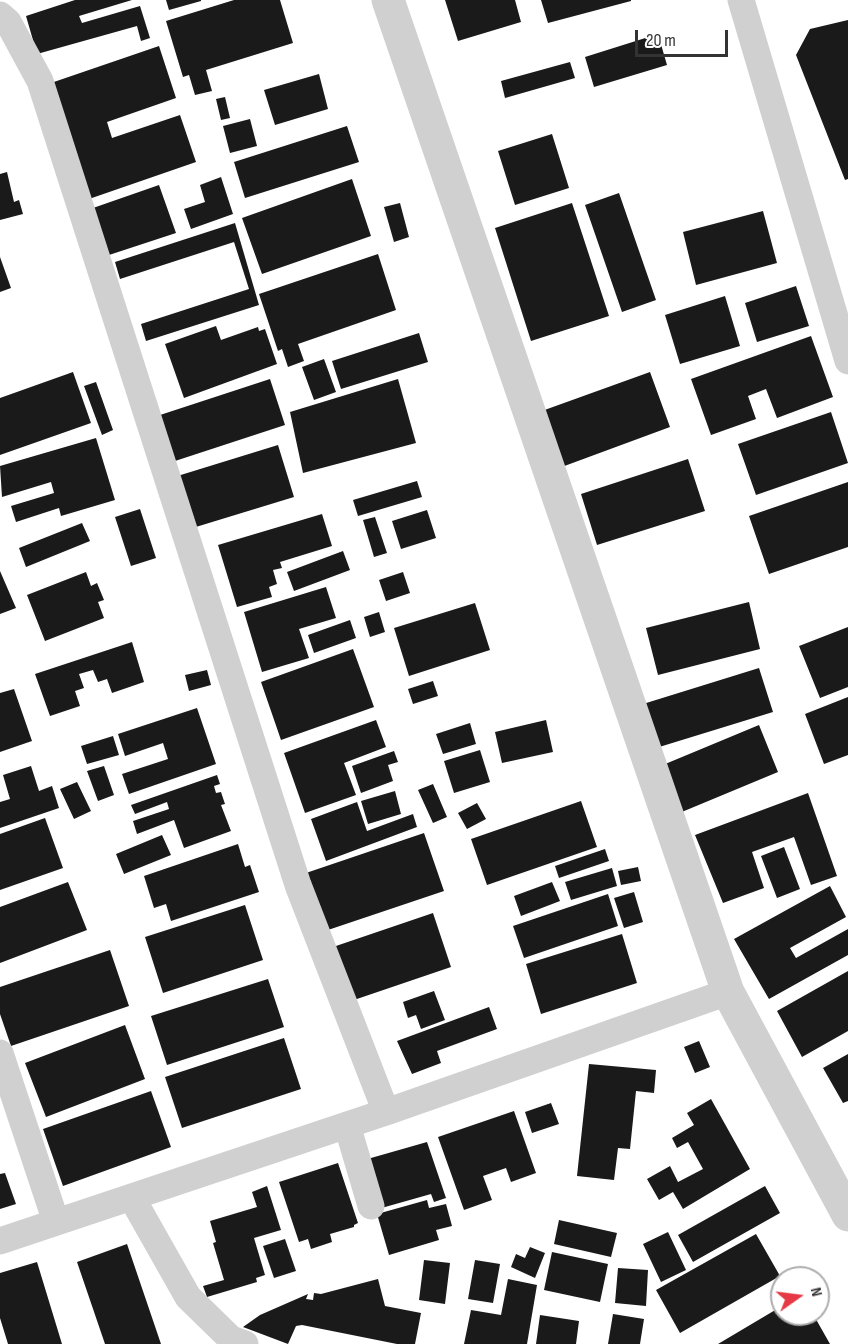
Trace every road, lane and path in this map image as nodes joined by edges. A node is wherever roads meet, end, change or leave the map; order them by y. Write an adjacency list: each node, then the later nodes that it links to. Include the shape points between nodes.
1 (388, 0): 5 (street)
2 (747, 1): 4 (street)
3 (0, 15): 7 (street, via 8,22 40,81 298,885)
4 (848, 361)
5 (728, 992): 7 (street); 11 (street)
6 (0, 1053): 12 (street)
7 (386, 1112): 8 (street)
8 (347, 1125): 9 (street); 10 (street)
9 (132, 1198): 12 (street); 14 (street, via 188,1298)
10 (371, 1206)
11 (848, 1215)
12 (56, 1222): 13 (street)
13 (0, 1241)
14 (235, 1342)

